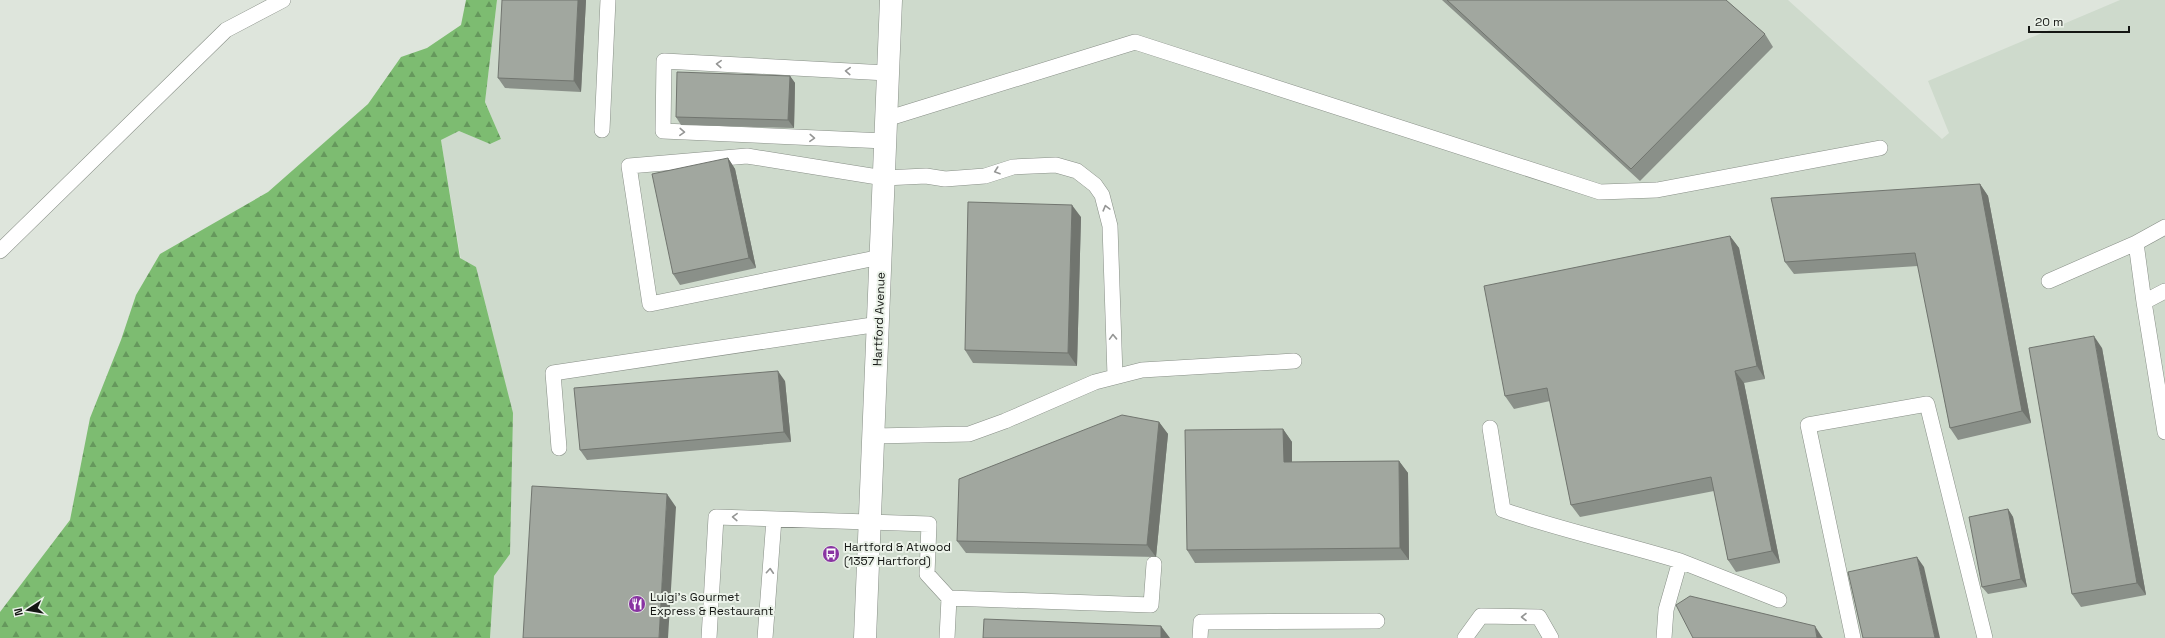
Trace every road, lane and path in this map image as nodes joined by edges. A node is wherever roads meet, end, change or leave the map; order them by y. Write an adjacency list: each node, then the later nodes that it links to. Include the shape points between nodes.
1 (283, 0): 12 (lane, via 226,30)
2 (608, 0): 6 (lane)
3 (891, 0): 4 (main road, Hartford Avenue)
4 (887, 73): 5 (main road, Hartford Avenue); 7 (lane, one-way to 7, via 664,61 663,131)
5 (886, 119): 7 (main road, Hartford Avenue); 8 (lane, via 1136,42 1600,192 1657,190)
6 (602, 130)
7 (885, 141): 9 (main road, Hartford Avenue)
8 (1880, 148)
9 (884, 178): 13 (main road, Hartford Avenue); 13 (lane, via 747,156 628,166 650,304); 19 (lane, one-way to 9, via 1110,226 1102,195 1085,176 1056,165 1013,167 985,176)
10 (2165, 227): 11 (lane)
11 (2136, 243): 14 (lane); 16 (lane)
12 (0, 251)
13 (881, 257): 17 (main road, Hartford Avenue)
14 (2049, 281)
15 (2165, 291): 16 (lane)
16 (2144, 302): 21 (lane)
17 (879, 324): 22 (main road, Hartford Avenue); 23 (lane, via 553,374)
18 (1294, 361): 19 (lane, via 1142,370)
19 (1115, 376): 22 (lane, via 969,434)
20 (1490, 428): 26 (lane, via 1503,510 1543,524)
21 (2165, 432)
22 (874, 436): 25 (main road, Hartford Avenue)
23 (559, 448)
24 (774, 519): 25 (lane); 31 (lane, one-way to 31, via 716,516); 32 (lane, one-way to 24)
25 (870, 523): 28 (lane, via 929,524 927,574); 33 (main road, Hartford Avenue)
26 (1680, 560): 29 (lane); 38 (lane, via 1666,610)
27 (1154, 564): 28 (lane, via 1151,605)
28 (949, 598): 34 (lane)
29 (1779, 600)
30 (1377, 622): 35 (lane, via 1201,622)
31 (709, 638)
32 (765, 638)
33 (865, 638)
34 (947, 638)
35 (1200, 638)
36 (1465, 638): 37 (lane, one-way to 36, via 1539,617 1488,616 1481,616)
37 (1551, 638)
38 (1664, 638)
39 (1853, 638): 40 (lane, via 1808,425 1927,404)
40 (1985, 638)

